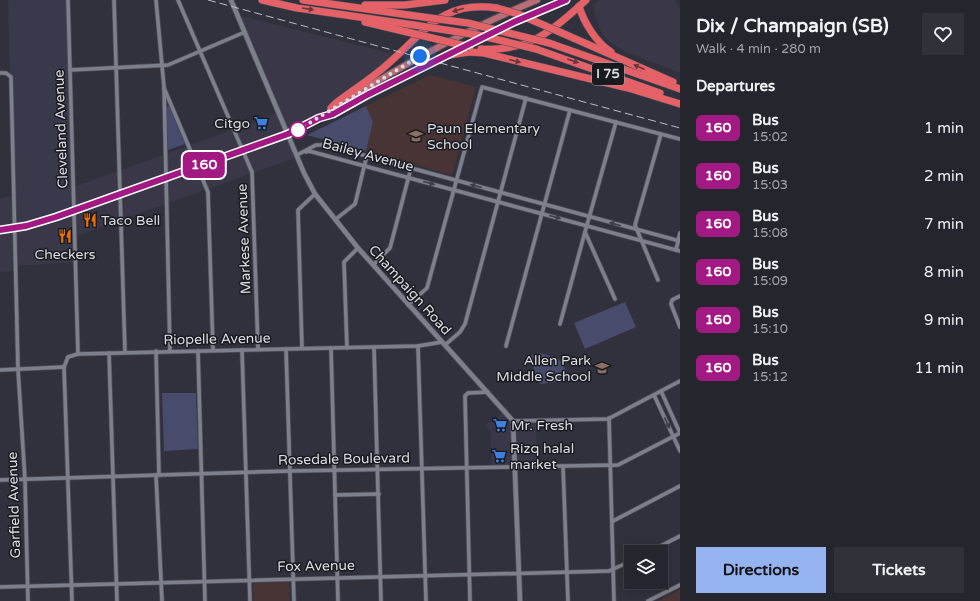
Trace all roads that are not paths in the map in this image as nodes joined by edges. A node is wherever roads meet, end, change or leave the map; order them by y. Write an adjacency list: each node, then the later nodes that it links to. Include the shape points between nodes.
1 (68, 0): 22 (street, Cleveland Avenue)
2 (114, 0): 21 (street)
3 (156, 0): 20 (street)
4 (178, 0): 17 (street, Markese Avenue)
5 (231, 0): 16 (street, Champaign Road)
6 (262, 0): 15 (highway, I 75, one-way to 15)
7 (304, 0): 13 (highway, I 75)
8 (445, 0): 13 (highway, via 396,5 336,2)
9 (537, 0): 30 (main road, via 420,56)
10 (566, 0): 12 (main road)
11 (586, 0): 14 (highway)
12 (557, 2): 18 (main road)
13 (331, 4): 26 (highway, I 75, bridge, via 468,23 549,43)
14 (580, 6): 15 (highway, bridge, via 532,42 501,49 470,47 333,16); 19 (highway, via 598,40)
15 (326, 12): 28 (highway, I 75, one-way to 28, bridge, via 478,35 536,49)
16 (245, 32): 17 (street); 34 (street, Champaign Road)
17 (200, 51): 20 (street); 37 (street, Markese Avenue)
18 (449, 55): 29 (highway, one-way to 29, via 484,53 628,88); 32 (main road, via 333,114)
19 (623, 60): 24 (highway, one-way to 19); 30 (highway, one-way to 30, bridge, via 518,14 482,6 465,7 442,16 420,32 382,70)
20 (162, 66): 21 (street); 25 (street)
21 (116, 68): 22 (street); 49 (street)
22 (70, 70): 52 (street, Cleveland Avenue)
23 (0, 73): 57 (street, Garfield Avenue, via 8,73 10,77)
24 (680, 85)
25 (164, 87): 41 (street); 43 (street)
26 (680, 89)
27 (526, 98): 31 (street); 45 (street, via 482,87); 47 (street)
28 (680, 100)
29 (680, 104)
30 (332, 108): 32 (main road)
31 (570, 110): 33 (street); 51 (street)
32 (319, 118): 34 (main road)
33 (616, 122): 35 (street); 54 (street)
34 (288, 134): 37 (main road); 38 (street, Champaign Road)
35 (661, 134): 36 (street); 59 (street, via 635,225)
36 (680, 139)
37 (243, 151): 41 (main road); 81 (street, Markese Avenue, via 252,176)
38 (297, 155): 39 (street, Bailey Avenue, via 322,144); 40 (street, Bailey Avenue, via 309,151); 48 (street, Champaign Road)
39 (367, 155): 40 (street); 42 (street, Bailey Avenue)
40 (365, 166): 44 (street, Bailey Avenue); 55 (street, via 355,204)
41 (198, 167): 43 (main road); 84 (street, via 208,192)
42 (411, 168): 44 (street); 45 (street, Bailey Avenue)
43 (166, 178): 49 (main road); 87 (street)
44 (409, 178): 46 (street, Bailey Avenue, one-way to 46); 67 (street, via 390,248)
45 (456, 180): 46 (street); 47 (street, Bailey Avenue, one-way to 45)
46 (454, 189): 50 (street, Bailey Avenue); 71 (street, via 427,288)
47 (500, 193): 50 (street); 51 (street, Bailey Avenue)
48 (316, 194): 55 (street, Champaign Road); 78 (street, via 298,210)
49 (121, 195): 52 (main road); 88 (street)
50 (498, 201): 53 (street, Bailey Avenue); 74 (street, via 465,324 458,334)
51 (544, 204): 53 (street); 54 (street, Bailey Avenue)
52 (75, 211): 57 (main road); 90 (street, Cleveland Avenue)
53 (541, 213): 56 (street, Bailey Avenue, one-way to 56); 76 (street)
54 (590, 217): 56 (street); 59 (street, Bailey Avenue, one-way to 54)
55 (336, 220): 64 (street, Champaign Road)
56 (587, 226): 60 (street); 62 (street, Bailey Avenue)
57 (14, 228): 58 (main road); 92 (street, Garfield Avenue)
58 (0, 230)
59 (636, 230): 62 (street); 63 (street, Bailey Avenue)
60 (585, 232): 70 (street); 72 (street)
61 (680, 233): 63 (street)
62 (641, 241): 65 (street, Bailey Avenue); 68 (street)
63 (679, 241): 65 (street)
64 (358, 248): 67 (street, Champaign Road); 80 (street, via 344,262)
65 (676, 250): 66 (street, Bailey Avenue)
66 (680, 251)
67 (373, 265): 71 (street, Champaign Road)
68 (658, 280)
69 (680, 296): 73 (street, via 671,302)
70 (614, 299)
71 (408, 305): 74 (street, Champaign Road)
72 (560, 324)
73 (680, 327)
74 (444, 344): 75 (street, Riopelle Avenue); 96 (street, Champaign Road)
75 (418, 346): 77 (street, Riopelle Avenue); 107 (street)
76 (506, 346)
77 (374, 347): 80 (street, Riopelle Avenue); 109 (street)
78 (302, 348): 79 (street, Riopelle Avenue); 82 (street, Riopelle Avenue)
79 (330, 348): 80 (street, Riopelle Avenue); 108 (street)
80 (347, 348)
81 (258, 349): 82 (street, Riopelle Avenue); 85 (street, Riopelle Avenue)
82 (286, 349): 110 (street)
83 (198, 350): 84 (street, Riopelle Avenue); 87 (street, Riopelle Avenue); 112 (street)
84 (213, 350): 85 (street, Riopelle Avenue)
85 (242, 350): 111 (street)
86 (156, 351): 87 (street, Riopelle Avenue); 88 (street, Riopelle Avenue); 113 (street)
87 (170, 351)
88 (125, 352): 89 (street, Riopelle Avenue)
89 (110, 353): 90 (street, Riopelle Avenue); 114 (street)
90 (78, 354): 91 (street, via 68,357)
91 (64, 368): 92 (street); 115 (street)
92 (18, 369): 93 (street); 117 (street, Garfield Avenue)
93 (0, 370)
94 (680, 381): 95 (street)
95 (661, 391): 97 (street); 100 (street)
96 (488, 392): 99 (street, Champaign Road); 106 (street, via 468,393 465,396)
97 (654, 395): 98 (street); 101 (street, one-way to 101)
98 (609, 418): 99 (street); 103 (street)
99 (513, 421): 105 (street)
100 (680, 433): 101 (street, Rosedale Boulevard)
101 (673, 437): 102 (street); 103 (street, Rosedale Boulevard, via 622,464)
102 (680, 451)
103 (610, 465): 104 (street, Rosedale Boulevard); 121 (street)
104 (563, 466): 105 (street, Rosedale Boulevard); 126 (street)
105 (514, 467): 106 (street, Rosedale Boulevard); 127 (street)
106 (466, 468): 107 (street, Rosedale Boulevard); 128 (street)
107 (422, 469): 109 (street, Rosedale Boulevard); 129 (street)
108 (334, 470): 109 (street, Rosedale Boulevard); 110 (street, Rosedale Boulevard); 120 (street)
109 (378, 470): 119 (street)
110 (290, 471): 111 (street, Rosedale Boulevard); 132 (street)
111 (246, 472): 112 (street, Rosedale Boulevard); 133 (street)
112 (203, 474): 113 (street, Rosedale Boulevard); 134 (street)
113 (158, 475): 114 (street, Rosedale Boulevard); 135 (street)
114 (113, 476): 115 (street, Rosedale Boulevard); 136 (street)
115 (67, 478): 117 (street, Rosedale Boulevard); 137 (street)
116 (0, 480): 117 (street, Rosedale Boulevard)
117 (24, 480): 139 (street, Garfield Avenue)
118 (680, 486): 121 (street)
119 (379, 494): 120 (street); 130 (street)
120 (335, 495): 131 (street)
121 (612, 521): 125 (street)
122 (680, 536): 123 (street)
123 (663, 545)
124 (624, 565): 125 (street, Fox Avenue)
125 (614, 570): 126 (street, Fox Avenue); 154 (street)
126 (567, 572): 127 (street, Fox Avenue); 153 (street)
127 (519, 573): 128 (street, Fox Avenue); 152 (street)
128 (469, 574): 129 (street, Fox Avenue); 151 (street)
129 (425, 575): 130 (street, Fox Avenue); 150 (street)
130 (380, 576): 131 (street, Fox Avenue); 149 (street)
131 (337, 577): 132 (street, Fox Avenue); 148 (street)
132 (293, 578): 133 (street, Fox Avenue); 147 (street)
133 (249, 579): 134 (street, Fox Avenue); 146 (street)
134 (204, 580): 135 (street, Fox Avenue); 145 (street)
135 (161, 582): 136 (street, Fox Avenue); 144 (street)
136 (116, 583): 137 (street, Fox Avenue); 143 (street)
137 (72, 585): 139 (street, Fox Avenue); 142 (street)
138 (680, 585): 155 (street)
139 (28, 586): 140 (street, Fox Avenue); 141 (street, Garfield Avenue)
140 (0, 587)
141 (28, 601)
142 (72, 601)
143 (117, 601)
144 (162, 601)
145 (205, 601)
146 (250, 601)
147 (294, 601)
148 (338, 601)
149 (381, 601)
150 (426, 601)
151 (470, 601)
152 (520, 601)
153 (568, 601)
154 (614, 601)
155 (648, 601)

